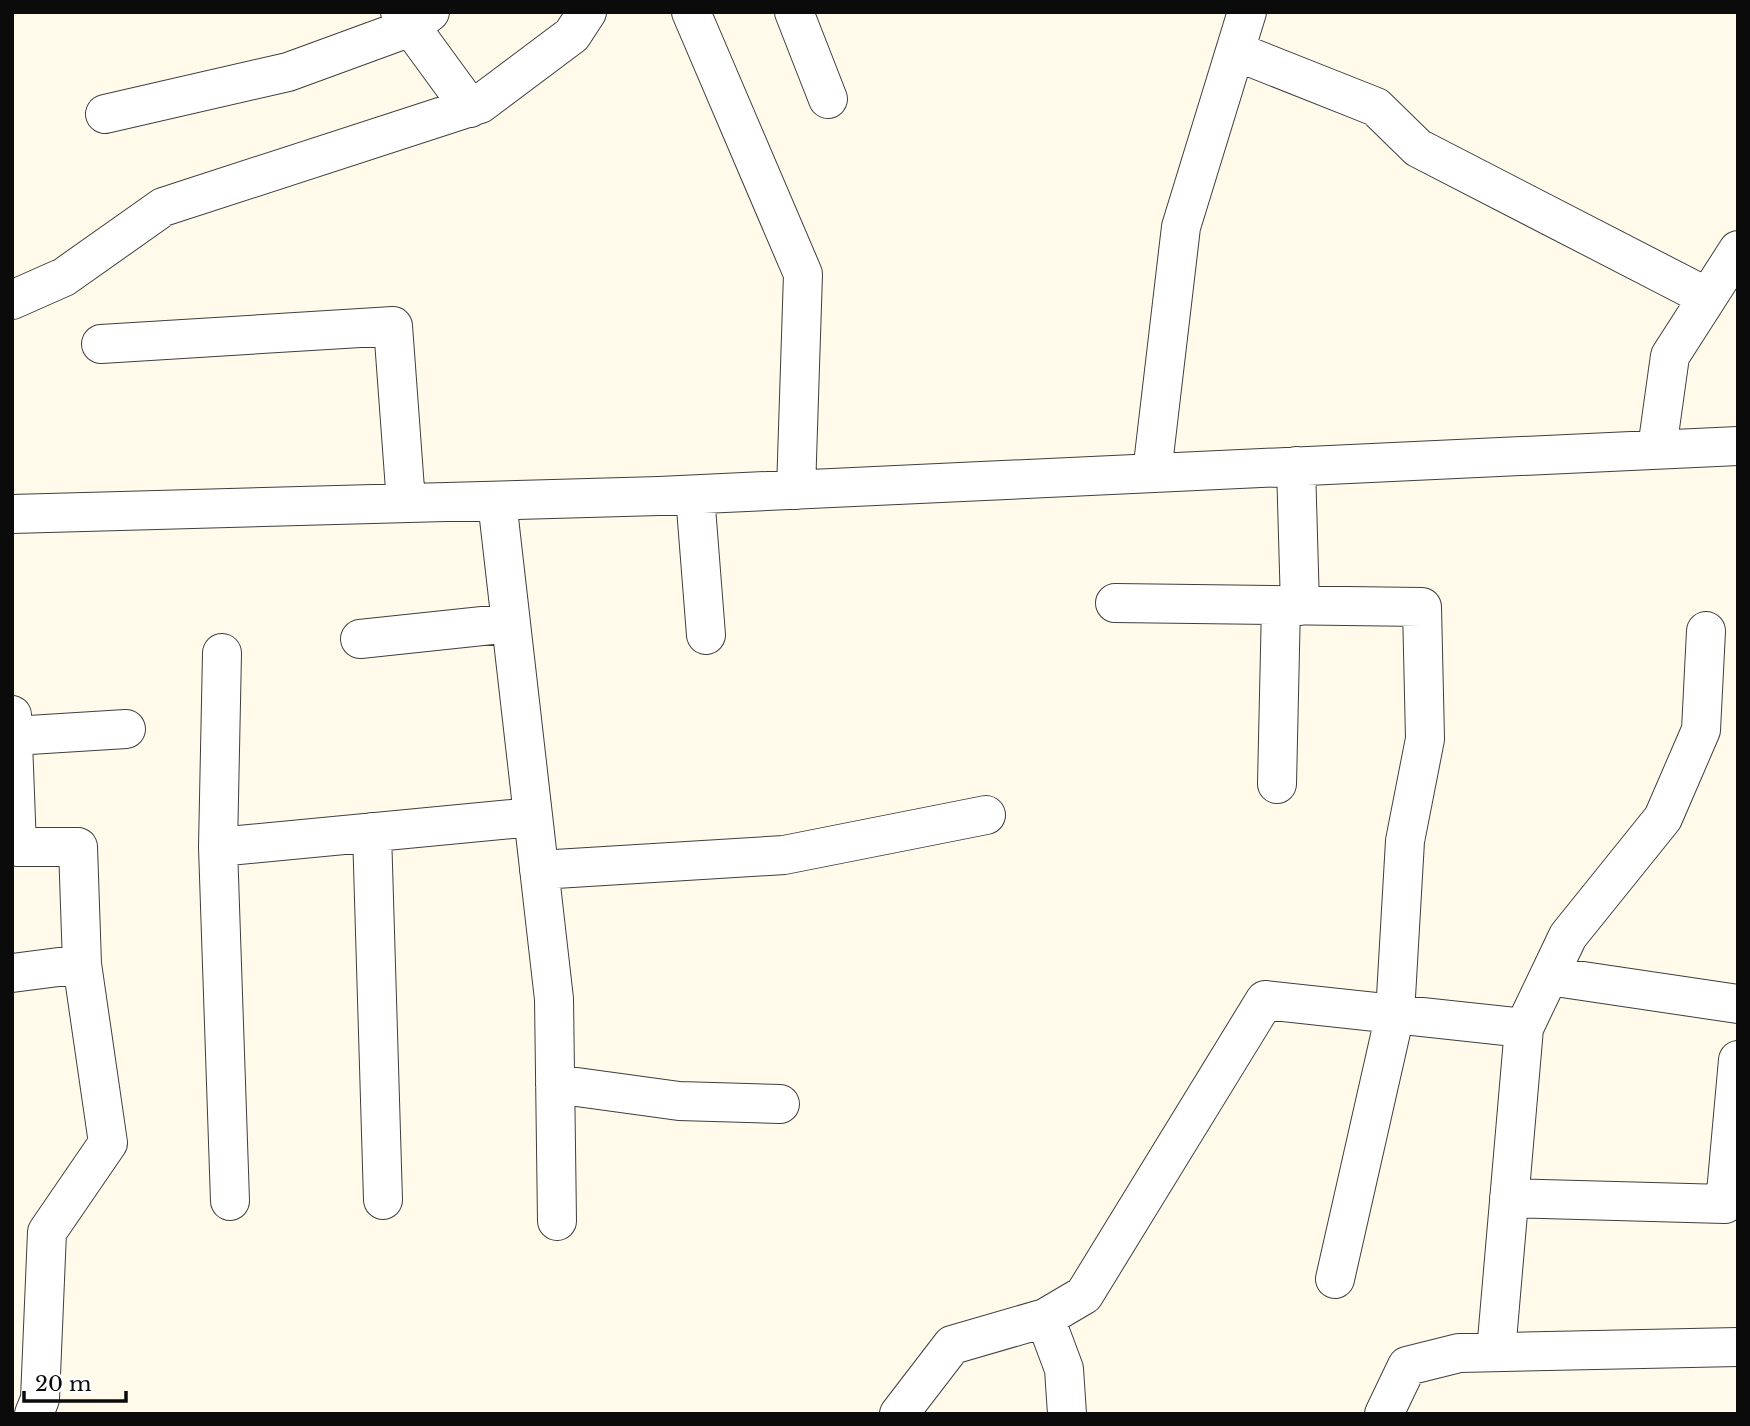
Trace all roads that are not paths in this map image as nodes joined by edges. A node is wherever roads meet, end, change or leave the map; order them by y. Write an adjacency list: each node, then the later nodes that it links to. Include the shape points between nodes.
1 (587, 12): 8 (street, via 572,35)
2 (691, 12): 18 (street, via 803,274)
3 (794, 12): 7 (street)
4 (1247, 12): 6 (street)
5 (414, 17): 8 (street); 9 (street, via 288,72)
6 (1235, 51): 11 (street, via 1376,107 1418,148); 17 (street, via 1181,227)
7 (828, 99)
8 (470, 107): 12 (street, via 163,207 64,277)
9 (104, 114)
10 (1738, 250): 11 (street)
11 (1707, 297): 15 (street, via 1670,356)
12 (12, 300)
13 (101, 344): 21 (street, via 393,326)
14 (1738, 446): 15 (street)
15 (1657, 449): 16 (street)
16 (1296, 466): 17 (street); 24 (street)
17 (1152, 473): 18 (street)
18 (796, 489): 19 (street)
19 (695, 495): 20 (street); 27 (street)
20 (497, 501): 21 (street); 25 (street)
21 (406, 503): 22 (street)
22 (12, 514)
23 (1115, 603): 24 (street)
24 (1291, 606): 33 (street); 44 (street, via 1422,607 1425,739 1405,841)
25 (511, 623): 28 (street); 35 (street)
26 (1706, 631): 42 (street, via 1700,730 1663,818 1568,936)
27 (706, 635)
28 (360, 639)
29 (222, 653): 38 (street)
30 (12, 715): 32 (street)
31 (125, 729): 32 (street)
32 (13, 736): 37 (street)
33 (1278, 785)
34 (986, 815): 39 (street, via 784,855)
35 (533, 817): 36 (street); 39 (street)
36 (372, 832): 38 (street); 50 (street)
37 (15, 847): 40 (street, via 78,847)
38 (218, 847): 51 (street)
39 (539, 870): 47 (street, via 554,999)
40 (82, 964): 41 (street); 57 (street, via 108,1143 47,1232 40,1399)
41 (12, 973)
42 (1549, 976): 43 (street); 45 (street)
43 (1738, 1004)
44 (1395, 1014): 45 (street); 53 (street); 54 (street, via 1265,1000 1084,1295)
45 (1524, 1028): 49 (street)
46 (1738, 1060): 49 (street, via 1725,1204)
47 (555, 1084): 48 (street, via 679,1101); 52 (street)
48 (780, 1104)
49 (1509, 1198): 56 (street)
50 (383, 1200)
51 (230, 1201)
52 (557, 1221)
53 (1335, 1279)
54 (1045, 1318): 58 (street, via 952,1345); 59 (street, via 1064,1369)
55 (1738, 1347): 56 (street)
56 (1496, 1352): 60 (street, via 1459,1353 1407,1366)
57 (34, 1414)
58 (898, 1414)
59 (1067, 1414)
60 (1384, 1414)

